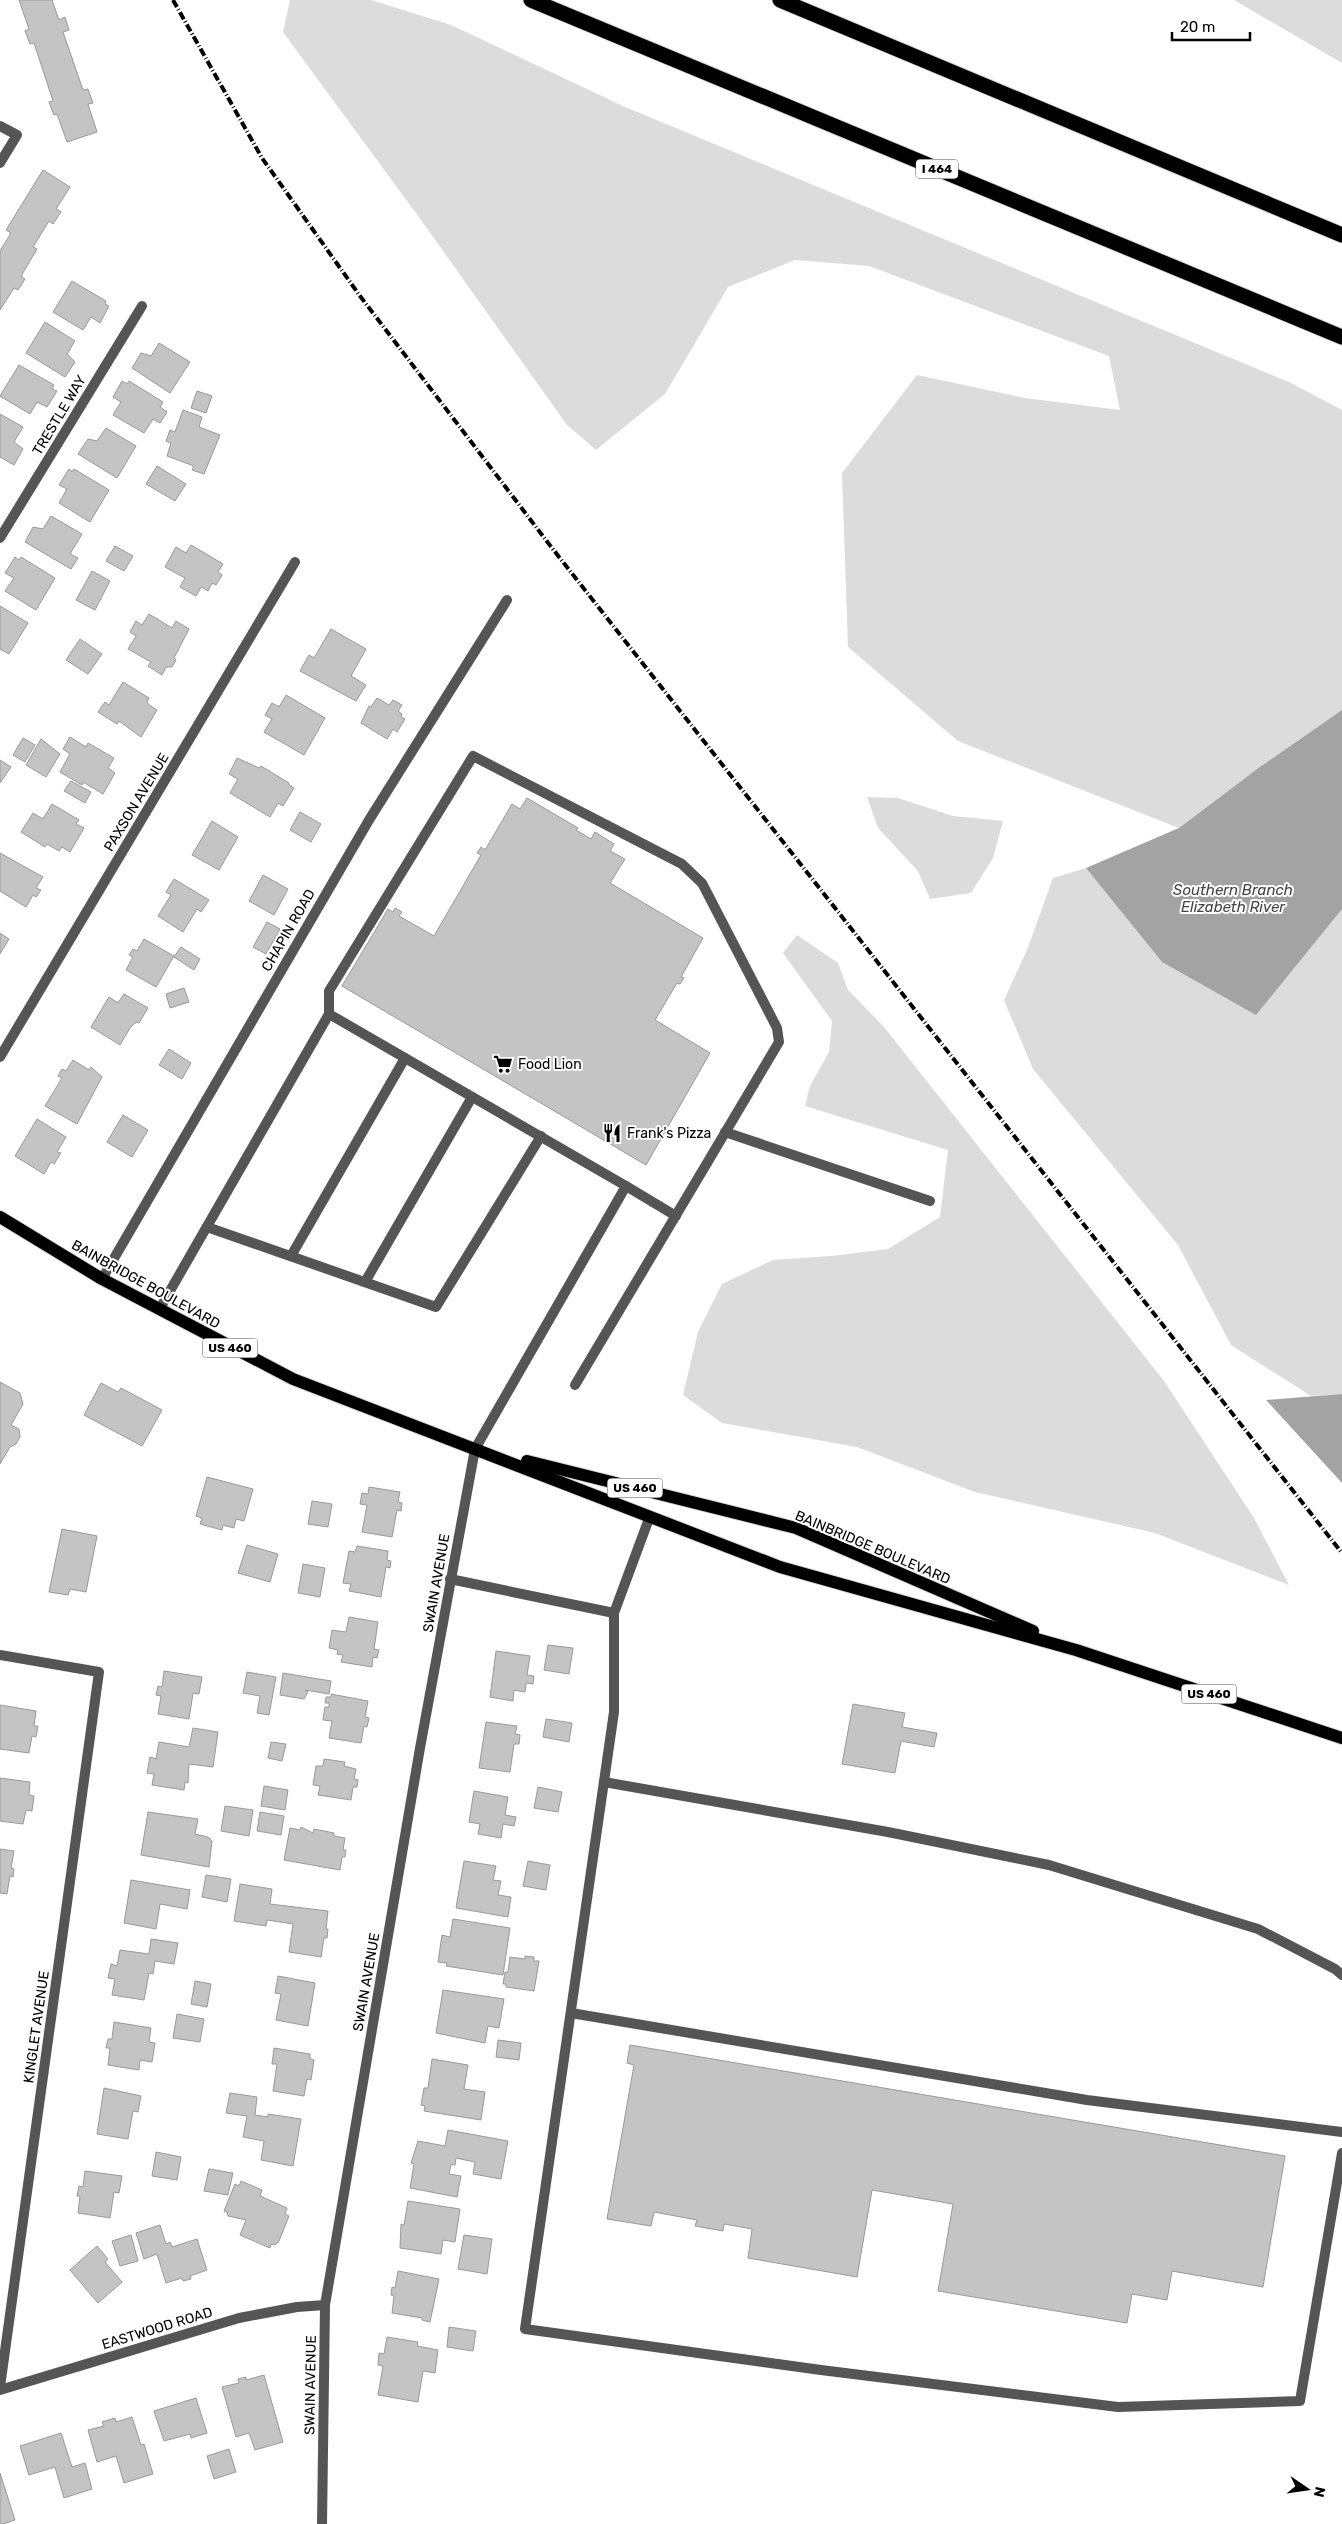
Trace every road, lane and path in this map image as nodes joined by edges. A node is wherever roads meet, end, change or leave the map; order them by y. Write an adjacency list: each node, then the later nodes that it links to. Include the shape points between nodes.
1 (531, 0): 7 (highway, I 464)
2 (780, 0): 5 (highway)
3 (0, 126): 4 (street, via 17,135)
4 (0, 163)
5 (1342, 235)
6 (142, 306): 8 (street, TRESTLE WAY)
7 (1342, 337)
8 (0, 538)
9 (295, 562): 12 (street, PAXSON AVENUE)
10 (507, 600): 23 (street, CHAPIN ROAD, via 369,820)
11 (330, 1014): 13 (street); 15 (street, via 329,990 473,756 682,864 702,883 776,1028 779,1042); 21 (street)
12 (0, 1057)
13 (405, 1058): 14 (street); 22 (street)
14 (472, 1097): 16 (street); 24 (street)
15 (725, 1132): 18 (street); 19 (street)
16 (541, 1136): 17 (street); 24 (street, via 436,1307)
17 (626, 1186): 19 (street); 27 (street, SWAIN AVENUE)
18 (930, 1201)
19 (676, 1216): 26 (street)
20 (0, 1217): 23 (main road, BAINBRIDGE BOULEVARD / US 460)
21 (207, 1227): 22 (street); 25 (street)
22 (291, 1256): 24 (street)
23 (102, 1279): 25 (main road, BAINBRIDGE BOULEVARD / US 460)
24 (365, 1282)
25 (159, 1310): 27 (main road, BAINBRIDGE BOULEVARD / US 460, via 293,1379)
26 (575, 1385)
27 (475, 1448): 28 (main road, BAINBRIDGE BOULEVARD / US 460); 29 (street, SWAIN AVENUE); 31 (main road, BAINBRIDGE BOULEVARD / US 460, via 796,1528)
28 (650, 1516): 30 (street); 31 (main road, BAINBRIDGE BOULEVARD / US 460, via 780,1567)
29 (450, 1578): 30 (street); 39 (street, SWAIN AVENUE)
30 (614, 1613): 34 (street, via 614,1712)
31 (1076, 1650): 33 (main road, BAINBRIDGE BOULEVARD / US 460)
32 (0, 1655): 40 (street, KINGLET AVENUE, via 99,1672)
33 (1342, 1738)
34 (604, 1782): 35 (street, via 888,1832 1049,1865 1258,1929); 36 (street)
35 (1342, 1975)
36 (571, 2013): 37 (street, via 1088,2100); 38 (street, via 525,2329 1118,2407 1300,2401)
37 (1342, 2132)
38 (1342, 2153)
39 (325, 2305): 40 (street, EASTWOOD ROAD, via 239,2318); 41 (street, SWAIN AVENUE)
40 (0, 2388)
41 (322, 2524)

